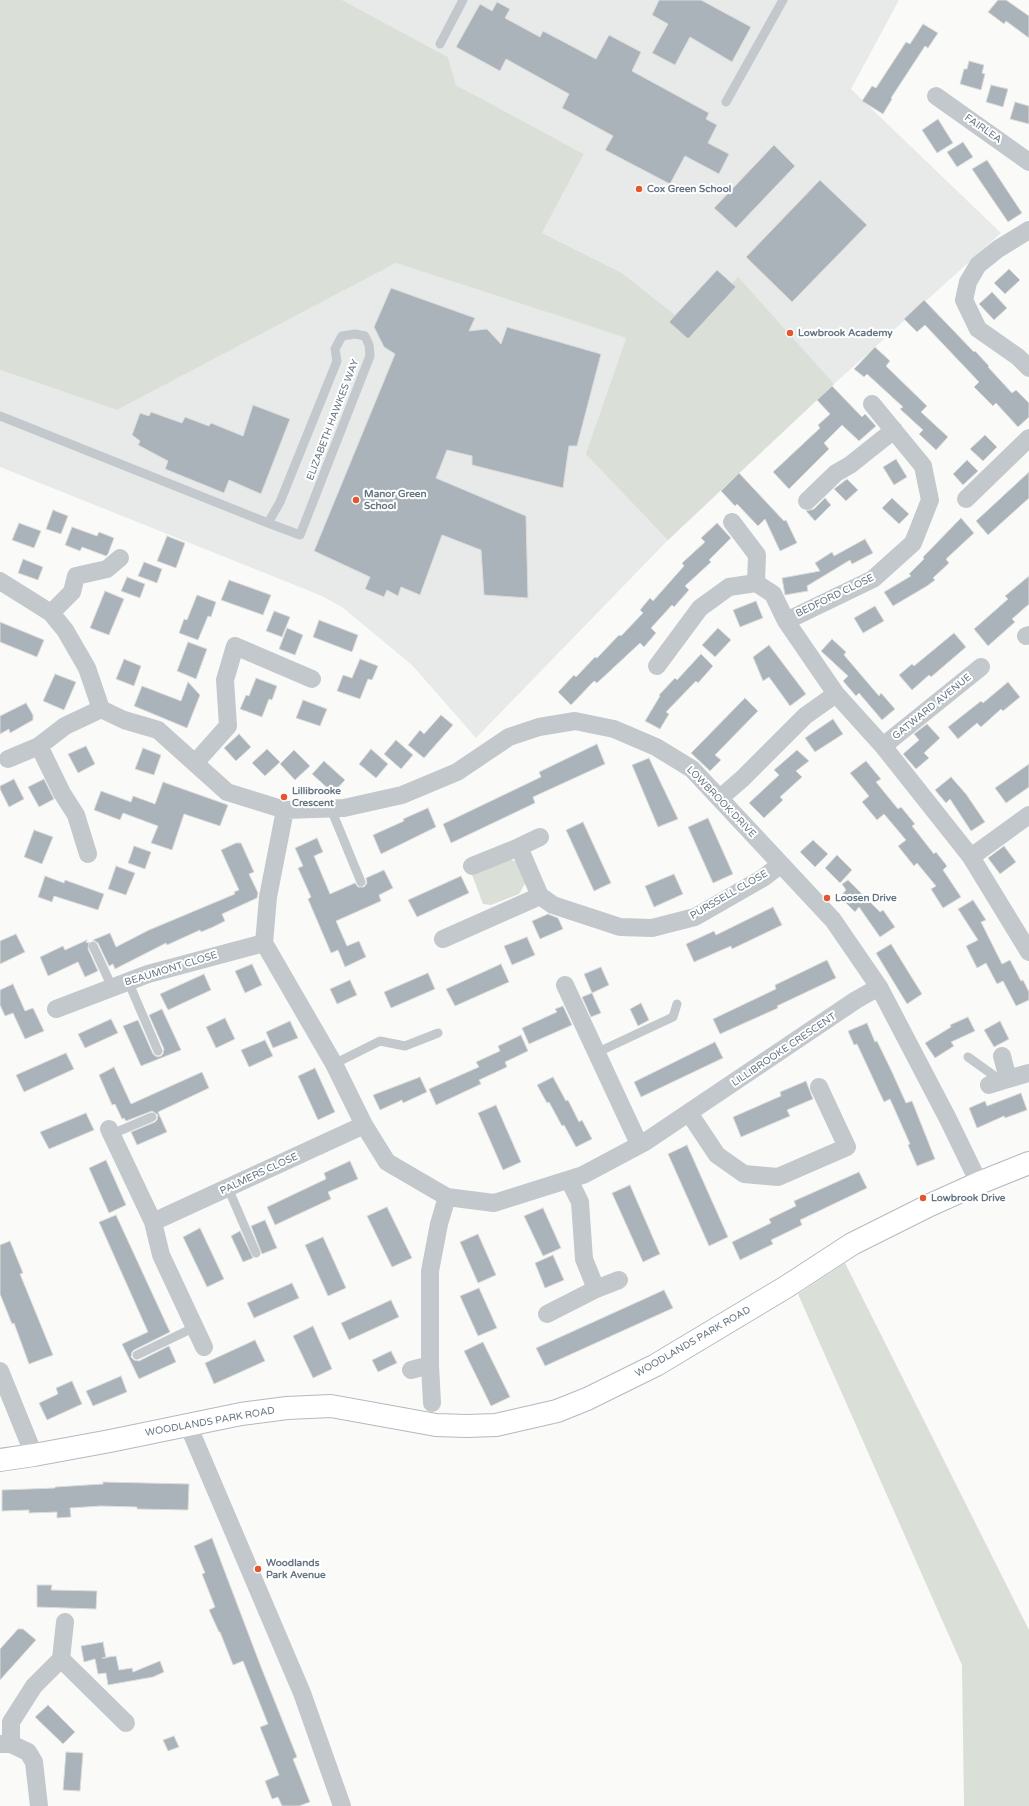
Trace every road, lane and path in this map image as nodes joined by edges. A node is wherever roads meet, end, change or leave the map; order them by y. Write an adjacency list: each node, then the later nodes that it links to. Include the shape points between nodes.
1 (463, 0): 3 (lane)
2 (783, 0): 5 (lane)
3 (440, 44)
4 (936, 96): 6 (street, FAIRLEA)
5 (726, 102)
6 (1029, 162)
7 (1029, 230): 8 (street, via 978,265 968,282 964,300 978,329)
8 (1029, 368)
9 (872, 404): 11 (street, BEDFORD CLOSE)
10 (0, 416): 16 (lane, ELIZABETH HAWKES WAY)
11 (894, 430): 14 (street, via 836,473); 21 (street, BEDFORD CLOSE, via 923,466 930,500 913,543 873,579)
12 (1029, 438): 13 (street)
13 (966, 499)
14 (807, 501)
15 (732, 522): 19 (street, via 757,555)
16 (268, 523): 16 (lane, ELIZABETH HAWKES WAY, via 280,502 336,361 335,348 342,336 365,336 370,356 300,535)
17 (120, 558): 20 (street, via 107,569 76,576 72,592)
18 (0, 581): 20 (street)
19 (756, 583): 21 (street, via 773,594); 22 (street, via 729,587 700,608)
20 (51, 614): 26 (street, via 65,630 87,668)
21 (786, 621): 25 (street)
22 (657, 666)
23 (981, 667): 28 (street, GATWARD AVENUE)
24 (312, 678): 30 (street, via 235,646 225,680 228,726)
25 (836, 694): 28 (street); 31 (street, via 804,716)
26 (101, 709): 27 (street, via 65,726); 30 (street, LOWBROOK DRIVE, via 124,720 158,730)
27 (39, 746): 29 (street); 37 (street, via 76,815)
28 (883, 746): 38 (street)
29 (8, 759)
30 (195, 763): 33 (street, LOWBROOK DRIVE, via 227,792)
31 (720, 798): 32 (street, LOWBROOK DRIVE, via 692,769 656,747 614,729 574,721 539,727 509,737 457,772 402,795); 39 (street, LOWBROOK DRIVE)
32 (331, 809): 33 (street, LOWBROOK DRIVE); 41 (lane)
33 (285, 810): 44 (street, via 268,897)
34 (1029, 815): 38 (street)
35 (540, 837): 36 (street)
36 (519, 847): 40 (street); 42 (street)
37 (88, 854)
38 (970, 857): 46 (street)
39 (780, 865): 42 (street, PURSSELL CLOSE, via 763,878 694,917 652,928 620,927 553,905); 49 (street, LOWBROOK DRIVE, via 833,920)
40 (472, 866)
41 (361, 882)
42 (540, 896): 43 (street)
43 (443, 939)
44 (264, 943): 47 (street, BEAUMONT CLOSE); 57 (street, LILLIBROOKE CRESCENT)
45 (93, 946): 47 (lane)
46 (1029, 952)
47 (120, 984): 51 (street, BEAUMONT CLOSE); 53 (lane)
48 (565, 985): 54 (street)
49 (879, 987): 61 (street, LILLIBROOKE CRESCENT); 68 (street, LOWBROOK DRIVE)
50 (677, 1004): 54 (lane, via 673,1017)
51 (56, 1009)
52 (438, 1033): 57 (lane, via 405,1046 380,1042)
53 (158, 1051)
54 (596, 1053): 65 (street)
55 (1002, 1056): 59 (street)
56 (968, 1057): 59 (lane, via 993,1075)
57 (334, 1064): 63 (street, LILLIBROOKE CRESCENT)
58 (1029, 1073): 59 (street)
59 (998, 1082)
60 (819, 1087): 61 (street, via 847,1147 778,1177 744,1174 722,1159)
61 (689, 1113): 65 (street, LILLIBROOKE CRESCENT)
62 (152, 1117): 64 (lane)
63 (364, 1125): 69 (street, PALMERS CLOSE); 70 (street, LILLIBROOKE CRESCENT, via 387,1162)
64 (110, 1132): 71 (street)
65 (639, 1144): 67 (street, LILLIBROOKE CRESCENT)
66 (1029, 1163): 68 (street, WOODLANDS PARK ROAD)
67 (569, 1180): 70 (street, LILLIBROOKE CRESCENT, via 494,1204); 74 (street, via 580,1202 584,1258)
68 (979, 1183): 83 (street, WOODLANDS PARK ROAD, via 930,1204 852,1244 656,1365 557,1411 496,1425 467,1426 436,1425 331,1406 241,1414)
69 (228, 1188): 71 (street, PALMERS CLOSE); 72 (lane)
70 (446, 1197): 79 (street, via 430,1271)
71 (153, 1222): 76 (street, via 161,1255)
72 (256, 1253)
73 (619, 1280): 74 (street)
74 (596, 1289): 75 (street)
75 (547, 1314)
76 (195, 1327): 77 (street); 78 (lane)
77 (204, 1347)
78 (137, 1355)
79 (430, 1365): 80 (street); 82 (street)
80 (411, 1370)
81 (0, 1371): 84 (street)
82 (432, 1403)
83 (188, 1425): 84 (street, WOODLANDS PARK ROAD); 91 (street, via 302,1693)
84 (34, 1455): 85 (street, WOODLANDS PARK ROAD)
85 (0, 1460)
86 (65, 1622): 87 (street)
87 (61, 1659): 88 (street); 89 (street, via 34,1686 11,1722)
88 (126, 1723)
89 (6, 1744): 90 (street, via 28,1752 34,1762)
90 (40, 1806)
91 (342, 1806)

